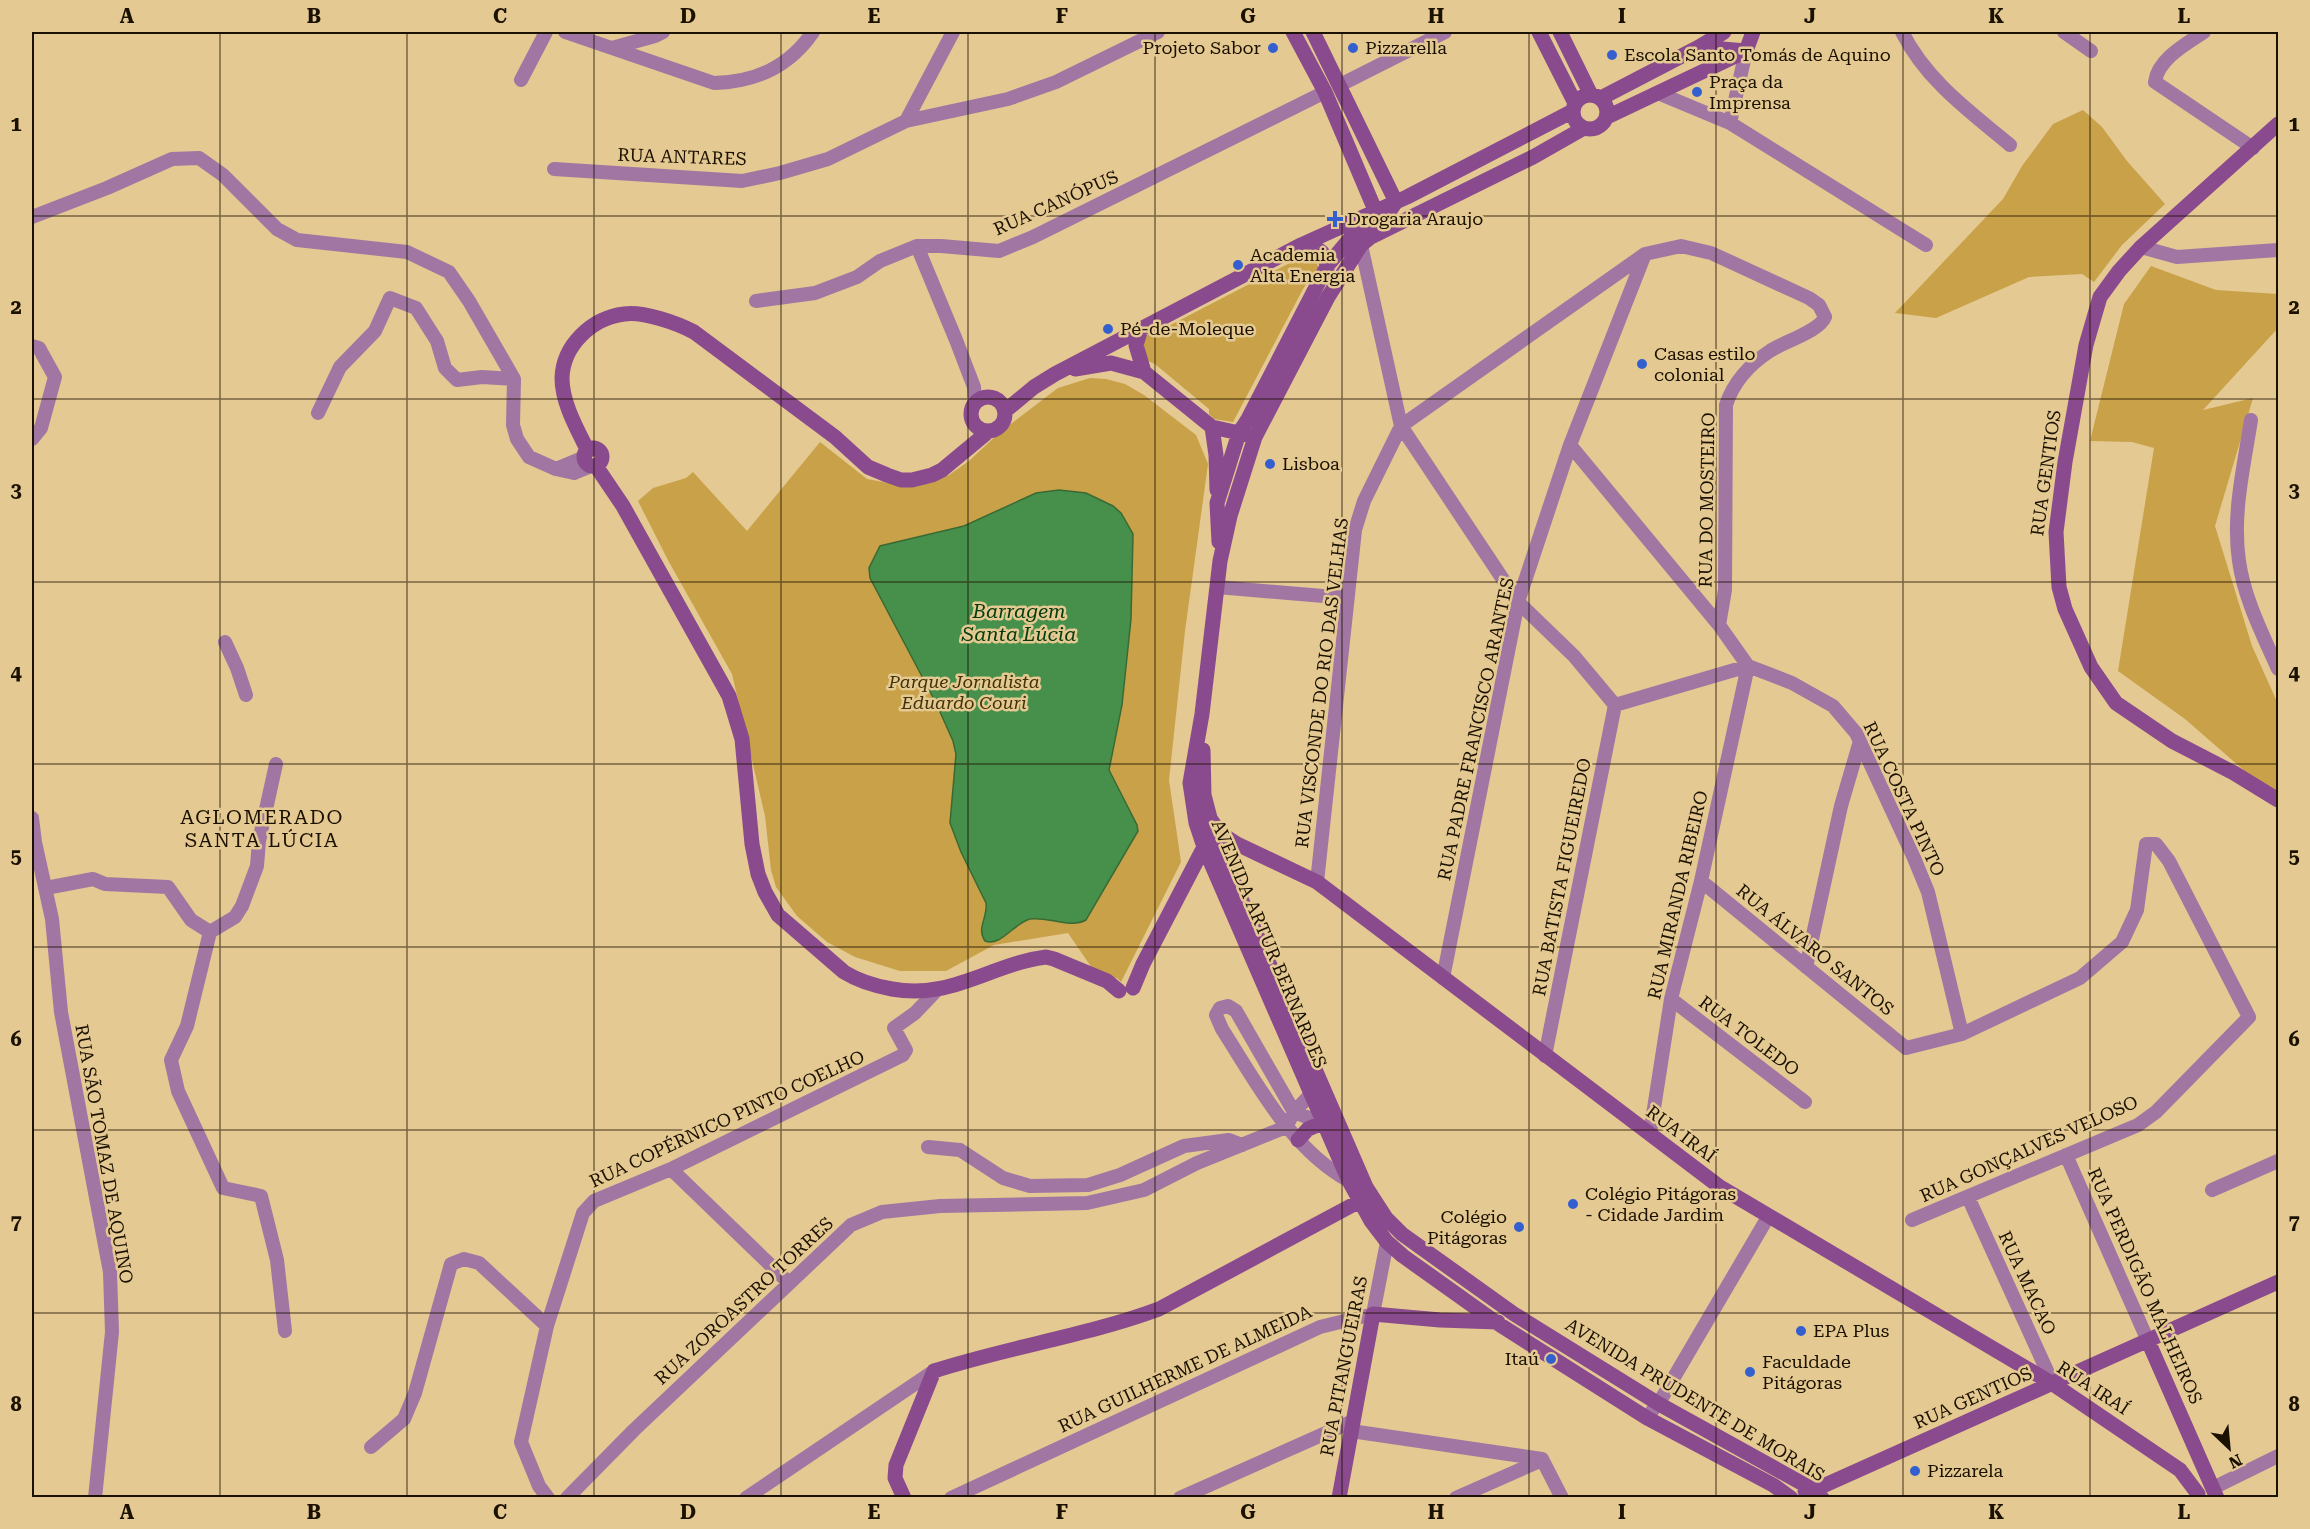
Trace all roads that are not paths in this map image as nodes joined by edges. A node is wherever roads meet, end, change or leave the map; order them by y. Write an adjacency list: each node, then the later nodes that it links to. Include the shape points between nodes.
1 (546, 32): 21 (street)
2 (565, 32): 18 (street)
3 (663, 32): 18 (street)
4 (813, 32): 18 (street, via 801,50 781,64 761,76 733,82 714,83)
5 (953, 32): 28 (street)
6 (1158, 32): 28 (street, RUA ANTARES, via 1047,85 1008,99)
7 (1293, 32): 23 (street)
8 (1313, 32): 22 (street)
9 (1445, 32): 22 (street)
10 (1539, 32): 26 (street)
11 (1560, 32): 25 (street)
12 (1724, 32): 17 (street)
13 (1753, 32): 19 (street)
14 (1902, 32): 32 (street, via 1912,51 1945,91)
15 (2064, 32): 20 (street)
16 (2204, 32): 33 (street, via 2156,71 2155,82)
17 (1699, 47): 19 (street); 25 (street)
18 (612, 48)
19 (1746, 51): 24 (street); 29 (street)
20 (2091, 51)
21 (521, 80)
22 (1340, 85): 35 (street)
23 (1325, 92): 36 (street); 41 (street, RUA CANÓPUS, via 999,251)
24 (1658, 93): 27 (street); 29 (street)
25 (1596, 97): 26 (street, via 1579,98); 27 (street, via 1607,106)
26 (1574, 107): 31 (street, via 1576,123); 35 (street)
27 (1607, 117): 31 (street, via 1600,126)
28 (906, 121): 34 (street, RUA ANTARES, via 828,159 742,181)
29 (1730, 123): 40 (street)
30 (2278, 124): 33 (street, RUA GENTIOS)
31 (1584, 129): 38 (street)
32 (2010, 145)
33 (2253, 148): 42 (street, RUA GENTIOS)
34 (554, 168)
35 (1396, 202): 36 (street); 38 (street, AVENIDA ARTUR BERNARDES)
36 (1375, 210): 39 (street); 45 (street, AVENIDA ARTUR BERNARDES)
37 (32, 217): 52 (street, via 172,159 199,158 210,164 276,229 297,240 406,252 448,272)
38 (1366, 241): 46 (street, AVENIDA ARTUR BERNARDES); 57 (street)
39 (1301, 245): 45 (street, via 1318,248 1324,253); 48 (street)
40 (1926, 245)
41 (917, 246): 47 (street, RUA CANÓPUS, via 880,261 857,277 815,293); 53 (street)
42 (2141, 247): 43 (street, via 2177,257); 79 (street, RUA GENTIOS, via 2100,297 2086,345 2056,532 2064,609 2091,667 2116,703 2172,741)
43 (2278, 250)
44 (1645, 254): 57 (street); 63 (street, RUA PADRE FRANCISCO ARANTES); 70 (street, RUA DO MOSTEIRO, via 1681,246 1711,253 1809,298 1819,305 1825,317 1815,328 1769,351 1731,388 1726,405 1725,590)
45 (1327, 266): 46 (street); 60 (street, AVENIDA ARTUR BERNARDES)
46 (1328, 297): 61 (street, AVENIDA ARTUR BERNARDES)
47 (756, 301)
48 (1141, 329): 50 (street, via 1136,345); 51 (street)
49 (32, 346): 62 (street, via 39,348 55,377 42,428)
50 (1144, 372): 51 (street, via 1110,363); 58 (street)
51 (1055, 374): 54 (street)
52 (514, 380): 55 (street, via 457,380 445,368 436,341 416,308 390,298 375,331 340,367); 64 (street, via 513,425 529,457 556,469)
53 (979, 399): 54 (street, via 988,396); 59 (street, via 970,416)
54 (1002, 406): 59 (street, via 1003,422 999,427)
55 (318, 413)
56 (2251, 420): 72 (street, via 2237,518 2239,561 2246,590)
57 (1401, 426): 68 (street, RUA VISCONDE DO RIO DAS VELHAS, via 1364,501 1355,530); 69 (street)
58 (1212, 427): 60 (street); 65 (street)
59 (984, 430): 64 (street, via 942,470 901,480 868,467 835,436 694,332 649,317 624,314 593,324 567,354 562,378 570,414)
60 (1239, 433): 61 (street); 65 (street, AVENIDA ARTUR BERNARDES)
61 (1255, 437): 66 (street, AVENIDA ARTUR BERNARDES)
62 (32, 439)
63 (1570, 445): 69 (street, RUA PADRE FRANCISCO ARANTES); 70 (street)
64 (592, 458): 93 (street, via 729,696 745,756 758,874 778,915 856,980 907,992)
65 (1217, 502): 66 (street, AVENIDA ARTUR BERNARDES)
66 (1220, 561): 67 (street, AVENIDA ARTUR BERNARDES)
67 (1217, 587): 68 (street); 81 (street, AVENIDA ARTUR BERNARDES, via 1190,783)
68 (1347, 598): 87 (street, RUA VISCONDE DO RIO DAS VELHAS)
69 (1518, 602): 76 (street, via 1574,656); 92 (street, RUA PADRE FRANCISCO ARANTES)
70 (1719, 625): 73 (street)
71 (225, 642): 75 (street)
72 (2275, 650): 74 (street)
73 (1748, 666): 76 (street); 77 (street, RUA COSTA PINTO, via 1792,683 1833,706); 86 (street, RUA MIRANDA RIBEIRO)
74 (2278, 669)
75 (246, 695)
76 (1615, 705): 96 (street, RUA BATISTA FIGUEIREDO)
77 (1860, 741): 91 (street, via 1841,806); 95 (street, RUA COSTA PINTO, via 1928,892)
78 (276, 764): 90 (street, via 257,866 242,906 234,917)
79 (2278, 800)
80 (32, 818): 89 (street, RUA SÃO TOMAZ DE AQUINO)
81 (1202, 818): 82 (street, AVENIDA ARTUR BERNARDES); 83 (street, RUA IRAÍ)
82 (1210, 844): 83 (street); 84 (street, AVENIDA ARTUR BERNARDES); 85 (street, AVENIDA ARTUR BERNARDES); 88 (street)
83 (1237, 844): 84 (street); 87 (street, RUA IRAÍ)
84 (1224, 862): 104 (street, AVENIDA ARTUR BERNARDES)
85 (1217, 876): 88 (street); 97 (street, AVENIDA ARTUR BERNARDES)
86 (1701, 881): 91 (street, RUA ÁLVARO SANTOS); 94 (street, RUA MIRANDA RIBEIRO)
87 (1317, 882): 92 (street, RUA IRAÍ)
88 (1186, 885): 93 (street, via 1143,964 1121,985 1046,957)
89 (46, 888): 90 (street, via 93,879 105,884 168,886 191,920); 139 (street, RUA SÃO TOMAZ DE AQUINO, via 62,1012 110,1272 111,1332)
90 (210, 932): 123 (street, via 187,1026 171,1060 177,1091 223,1188 261,1196 277,1260)
91 (1806, 968): 95 (street, RUA ÁLVARO SANTOS, via 1906,1047)
92 (1443, 978): 96 (street, RUA IRAÍ)
93 (943, 989): 109 (street, RUA COPÉRNICO PINTO COELHO, via 894,1028 906,1050 903,1055)
94 (1671, 999): 98 (street, RUA TOLEDO); 102 (street, RUA MIRANDA RIBEIRO)
95 (1962, 1034): 107 (street, RUA GONÇALVES VELOSO, via 2080,978 2122,942 2137,910 2146,844 2156,844 2169,861 2249,1017 2156,1113 2138,1125)
96 (1545, 1056): 102 (street, RUA IRAÍ)
97 (1311, 1094): 99 (street); 100 (street, AVENIDA ARTUR BERNARDES)
98 (1805, 1102)
99 (1294, 1112): 100 (street); 101 (street); 101 (street, AVENIDA PRUDENTE DE MORAIS, via 1238,1015 1228,1006 1220,1008 1216,1016 1222,1029)
100 (1322, 1123): 103 (street, via 1308,1129); 104 (street); 110 (street, AVENIDA ARTUR BERNARDES)
101 (1286, 1127): 103 (street, AVENIDA PRUDENTE DE MORAIS); 105 (street, RUA ZOROASTRO TORRES)
102 (1650, 1134): 114 (street, RUA IRAÍ, via 1719,1187)
103 (1298, 1140): 110 (street, AVENIDA PRUDENTE DE MORAIS)
104 (1345, 1141): 120 (street, AVENIDA PRUDENTE DE MORAIS, via 1366,1187 1386,1218 1402,1234)
105 (1242, 1145): 106 (street, via 1229,1140 1184,1146 1088,1185 1030,1186 1003,1178 960,1150); 118 (street, RUA ZOROASTRO TORRES, via 1144,1190 1087,1203 940,1206 882,1212 851,1225)
106 (928, 1147)
107 (2066, 1155): 112 (street, RUA GONÇALVES VELOSO); 124 (street, RUA PERDIGÃO MALHEIROS)
108 (2278, 1161): 111 (street)
109 (671, 1169): 118 (street); 122 (street, RUA COPÉRNICO PINTO COELHO, via 594,1201 583,1213)
110 (1349, 1181): 113 (street, AVENIDA PRUDENTE DE MORAIS)
111 (2212, 1190)
112 (1968, 1197): 115 (street, RUA GONÇALVES VELOSO); 127 (street, RUA MACAO)
113 (1360, 1201): 116 (street, AVENIDA PRUDENTE DE MORAIS); 125 (street, via 1159,1309)
114 (1768, 1217): 127 (street, RUA IRAÍ); 129 (street)
115 (1911, 1220)
116 (1387, 1242): 119 (street, RUA PITANGUEIRAS); 121 (street, AVENIDA PRUDENTE DE MORAIS)
117 (2278, 1282): 124 (street, RUA GENTIOS)
118 (789, 1283): 141 (street, RUA ZOROASTRO TORRES)
119 (1373, 1314): 121 (street, RUA GUILHERME DE ALMEIDA); 131 (street, RUA PITANGUEIRAS); 144 (street, RUA GUILHERME DE ALMEIDA, via 1320,1326)
120 (1514, 1314): 121 (street); 129 (street, AVENIDA PRUDENTE DE MORAIS)
121 (1497, 1323): 130 (street, AVENIDA PRUDENTE DE MORAIS)
122 (547, 1326): 132 (street, via 479,1263 464,1259 452,1264 404,1419); 140 (street, RUA COPÉRNICO PINTO COELHO, via 521,1442 539,1486)
123 (285, 1331)
124 (2148, 1341): 126 (street, RUA GENTIOS); 136 (street, RUA PERDIGÃO MALHEIROS)
125 (934, 1371): 142 (street); 143 (street, via 896,1465 895,1478)
126 (2081, 1372): 127 (street, RUA GENTIOS); 128 (street)
127 (2053, 1384): 128 (street, RUA IRAÍ); 137 (street, RUA GENTIOS)
128 (2075, 1399): 138 (street, RUA IRAÍ, via 2180,1470)
129 (1659, 1404): 130 (street); 137 (street, AVENIDA PRUDENTE DE MORAIS)
130 (1647, 1418): 135 (street, AVENIDA PRUDENTE DE MORAIS)
131 (1352, 1426): 134 (street); 145 (street); 146 (street, RUA PITANGUEIRAS)
132 (371, 1447)
133 (2278, 1456): 136 (street)
134 (1542, 1459): 147 (street); 148 (street)
135 (1773, 1485): 137 (street, via 1792,1492); 149 (street, AVENIDA PRUDENTE DE MORAIS)
136 (2215, 1493): 138 (street)
137 (1818, 1494)
138 (2194, 1496)
139 (95, 1497)
140 (548, 1497)
141 (567, 1497)
142 (746, 1497)
143 (904, 1497)
144 (951, 1497)
145 (1180, 1497)
146 (1339, 1497)
147 (1456, 1497)
148 (1562, 1497)
149 (1791, 1497)

